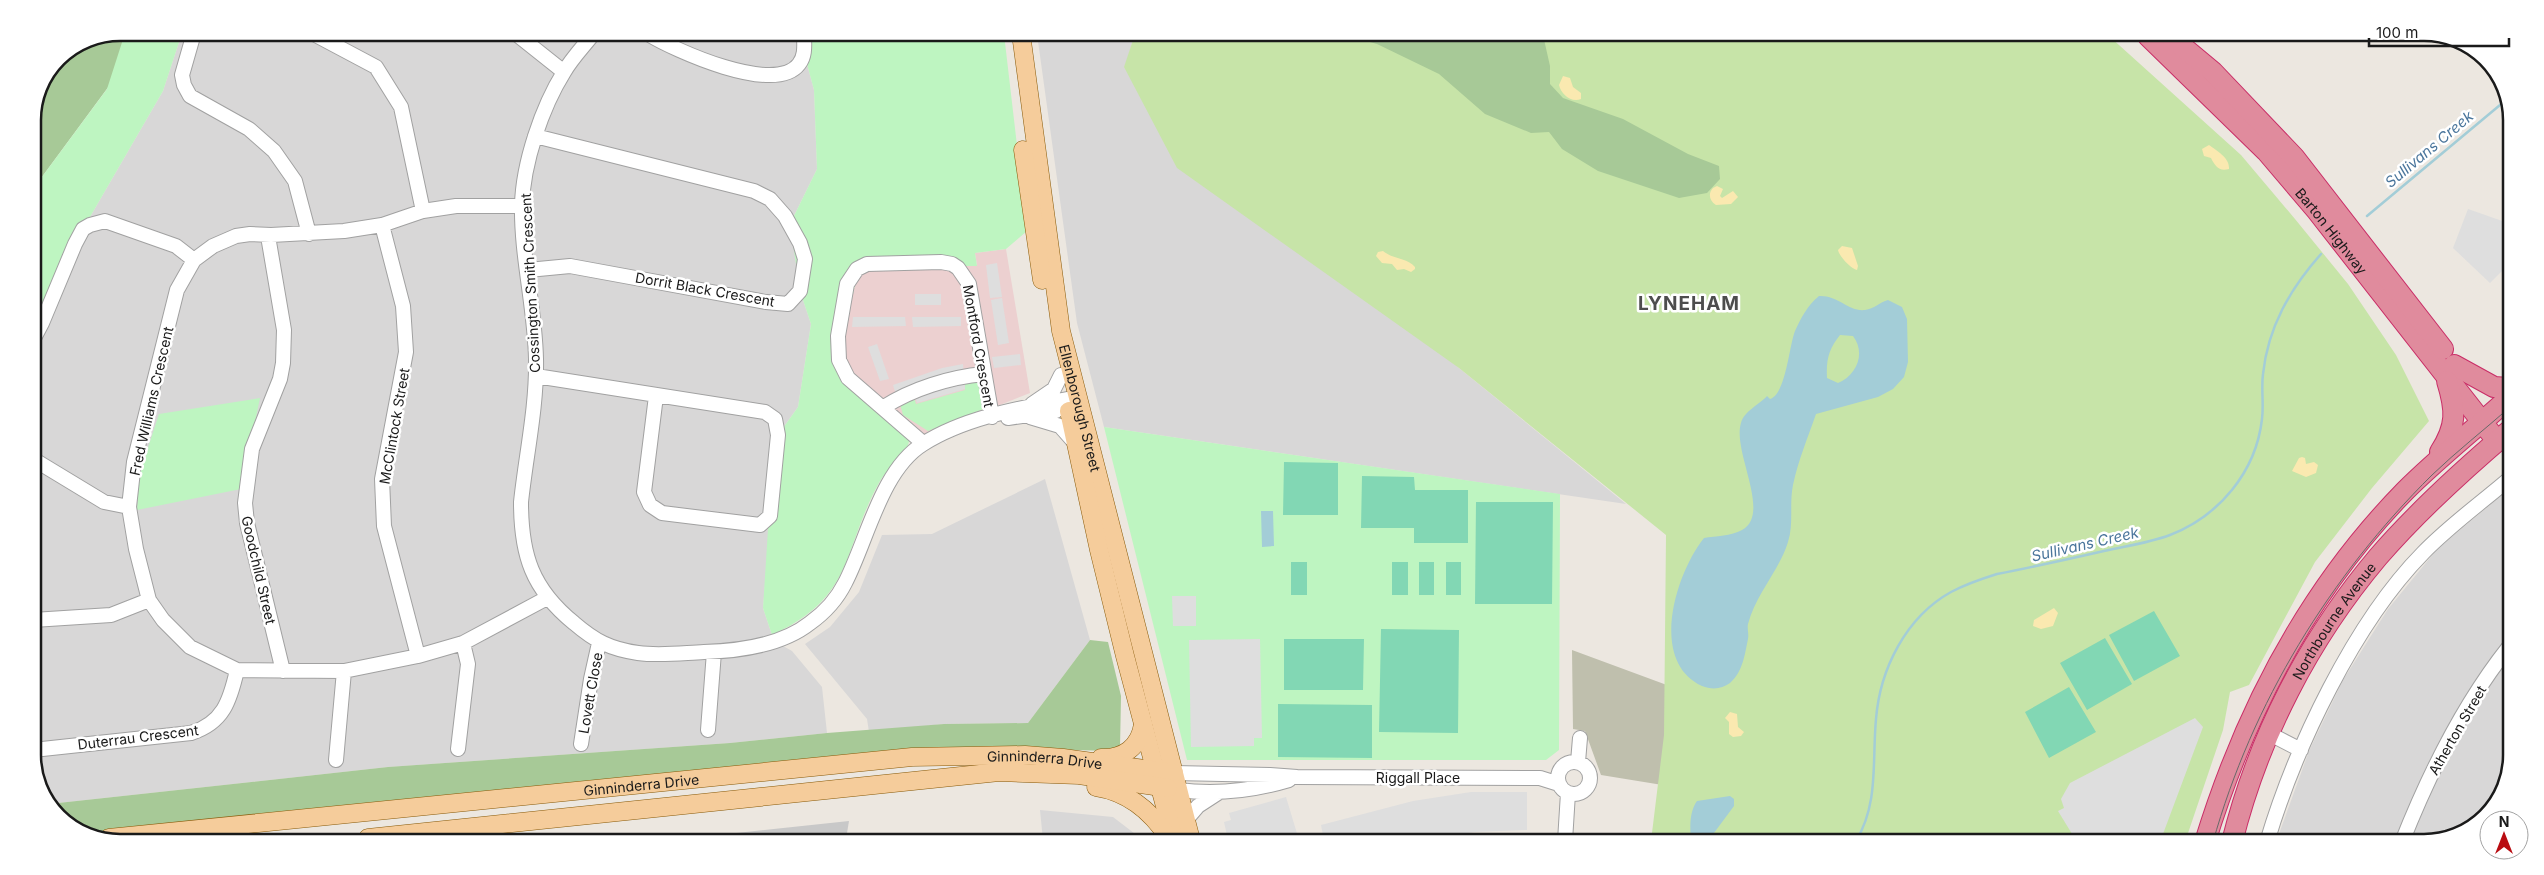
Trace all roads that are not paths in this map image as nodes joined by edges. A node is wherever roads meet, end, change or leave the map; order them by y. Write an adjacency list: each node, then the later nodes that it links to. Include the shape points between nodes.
1 (192, 41): 16 (street, via 182,75 190,96 248,129 274,151 295,181)
2 (327, 41): 14 (street, via 376,67 401,106)
3 (525, 41): 11 (street)
4 (588, 41): 11 (street, Cossington Smith Crescent)
5 (662, 41): 6 (street, via 694,57 772,76 790,72 799,64 804,53)
6 (804, 41)
7 (1011, 41): 23 (main road, Ellenborough Street, via 1034,237)
8 (1022, 41): 27 (main road, Ellenborough Street)
9 (2153, 41): 21 (highway, Barton Highway, via 2266,152)
10 (2177, 41): 21 (highway, Barton Highway, via 2213,72 2294,157)
11 (564, 72): 12 (street, Cossington Smith Crescent)
12 (535, 136): 13 (street, Cossington Smith Crescent); 19 (street, Dorrit Black Crescent, via 754,191 770,199 785,216 805,259 800,291 788,304 570,266)
13 (522, 206): 14 (street, Fred Williams Crescent, via 463,206); 19 (street, Cossington Smith Crescent)
14 (423, 211): 15 (street, Fred Williams Crescent)
15 (382, 225): 16 (street, Fred Williams Crescent); 48 (street, McClintock Street, via 403,306 406,352 382,480 384,526)
16 (308, 234): 17 (street, Fred Williams Crescent)
17 (271, 235): 18 (street, Fred Williams Crescent, via 236,236 213,246); 51 (street, Goodchild Street, via 269,242 284,330 283,363 280,379 252,449 245,503)
18 (194, 260): 20 (street, via 176,246 105,221 90,225 82,230 75,244); 40 (street, Fred Williams Crescent, via 178,290 134,462)
19 (528, 270): 24 (street, Cossington Smith Crescent, via 535,324)
20 (41, 326)
21 (2450, 370): 25 (highway); 32 (highway, Barton Highway); 38 (highway, via 2453,428)
22 (984, 374): 29 (street, via 909,393); 29 (street, Montford Crescent, via 970,291 961,271 952,264 941,262 867,264 857,269 847,284 838,354 848,378); 31 (street, Montford Crescent)
23 (1061, 375): 27 (main road, Ellenborough Street); 30 (street, via 1054,388)
24 (536, 376): 26 (street); 41 (street, Cossington Smith Crescent, via 521,523 524,544)
25 (2503, 388)
26 (656, 396): 26 (street, via 764,412 774,419 778,435 770,516 760,525 662,513 650,505 644,492)
27 (1073, 403): 30 (street); 36 (main road, Ellenborough Street); 68 (main road, Ellenborough Street)
28 (2503, 403): 32 (highway)
29 (884, 407): 35 (street, Montford Crescent)
30 (1028, 411): 31 (street); 36 (street, via 1060,426)
31 (992, 417): 35 (street)
32 (2487, 418): 33 (highway, Barton Highway); 38 (highway)
33 (2503, 434)
34 (2503, 436): 54 (highway, Northbourne Avenue, via 2423,510 2377,559 2319,638)
35 (924, 443): 46 (street, via 913,451 894,475 845,584 826,609 791,636)
36 (1075, 443): 52 (main road, Ellenborough Street)
37 (41, 464): 40 (street, via 104,502)
38 (2432, 464): 78 (highway, Northbourne Avenue, via 2381,518 2300,626 2249,721)
39 (2503, 484): 59 (street, Northbourne Avenue, via 2423,553 2379,605 2332,686)
40 (129, 507): 42 (street, Fred Williams Crescent)
41 (543, 594): 44 (street, Fred Williams Crescent); 45 (street)
42 (149, 600): 43 (street, via 111,615); 49 (street, Fred Williams Crescent, via 163,620 190,647)
43 (41, 619)
44 (463, 643): 48 (street, Fred Williams Crescent); 58 (street, via 468,664)
45 (599, 643): 46 (street, via 638,653); 56 (street, Lovett Close, via 590,679)
46 (714, 652): 53 (street)
47 (2503, 655): 81 (street, Atherton Street, via 2443,750)
48 (418, 656): 50 (street, Fred Williams Crescent)
49 (237, 670): 51 (street, Fred Williams Crescent); 57 (street, Duterrau Crescent, via 228,703 206,728 191,733)
50 (344, 670): 51 (street, Fred Williams Crescent); 61 (street)
51 (283, 671)
52 (1143, 724): 60 (main road, via 1135,744 1122,755); 67 (main road, Ellenborough Street)
53 (708, 730)
54 (2268, 733): 59 (street); 79 (highway, Northbourne Avenue)
55 (1580, 738): 62 (street)
56 (581, 744)
57 (41, 749)
58 (458, 749)
59 (2301, 750): 80 (street, Northbourne Avenue)
60 (1063, 758): 67 (main road, Ginninderra Drive); 72 (main road, Ginninderra Drive, via 1025,755 912,757)
61 (336, 760)
62 (1578, 762): 63 (street, via 1568,763); 69 (street, via 1587,768 1590,777 1588,787)
63 (1561, 769): 66 (street, Riggall Place); 69 (street)
64 (938, 777): 67 (main road, Ginninderra Drive, via 1027,772); 73 (main road, Ginninderra Drive); 74 (main road, via 1108,789 1144,808)
65 (1297, 777): 66 (street, Riggall Place); 68 (street, Riggall Place); 70 (street, Riggall Place, via 1271,785)
66 (1540, 778): 69 (street, Riggall Place)
67 (1157, 779): 68 (main road, Ginninderra Drive); 75 (main road, Ellenborough Street)
68 (1176, 782): 70 (street, Riggall Place); 71 (main road, Ellenborough Street)
69 (1569, 790): 77 (street)
70 (1219, 793): 71 (street, Riggall Place, via 1198,806)
71 (1186, 820): 76 (main road, Ellenborough Street)
72 (149, 834)
73 (405, 834)
74 (1165, 834)
75 (1172, 834)
76 (1190, 834)
77 (1566, 834)
78 (2207, 834)
79 (2234, 834)
80 (2270, 834)
81 (2406, 834)

